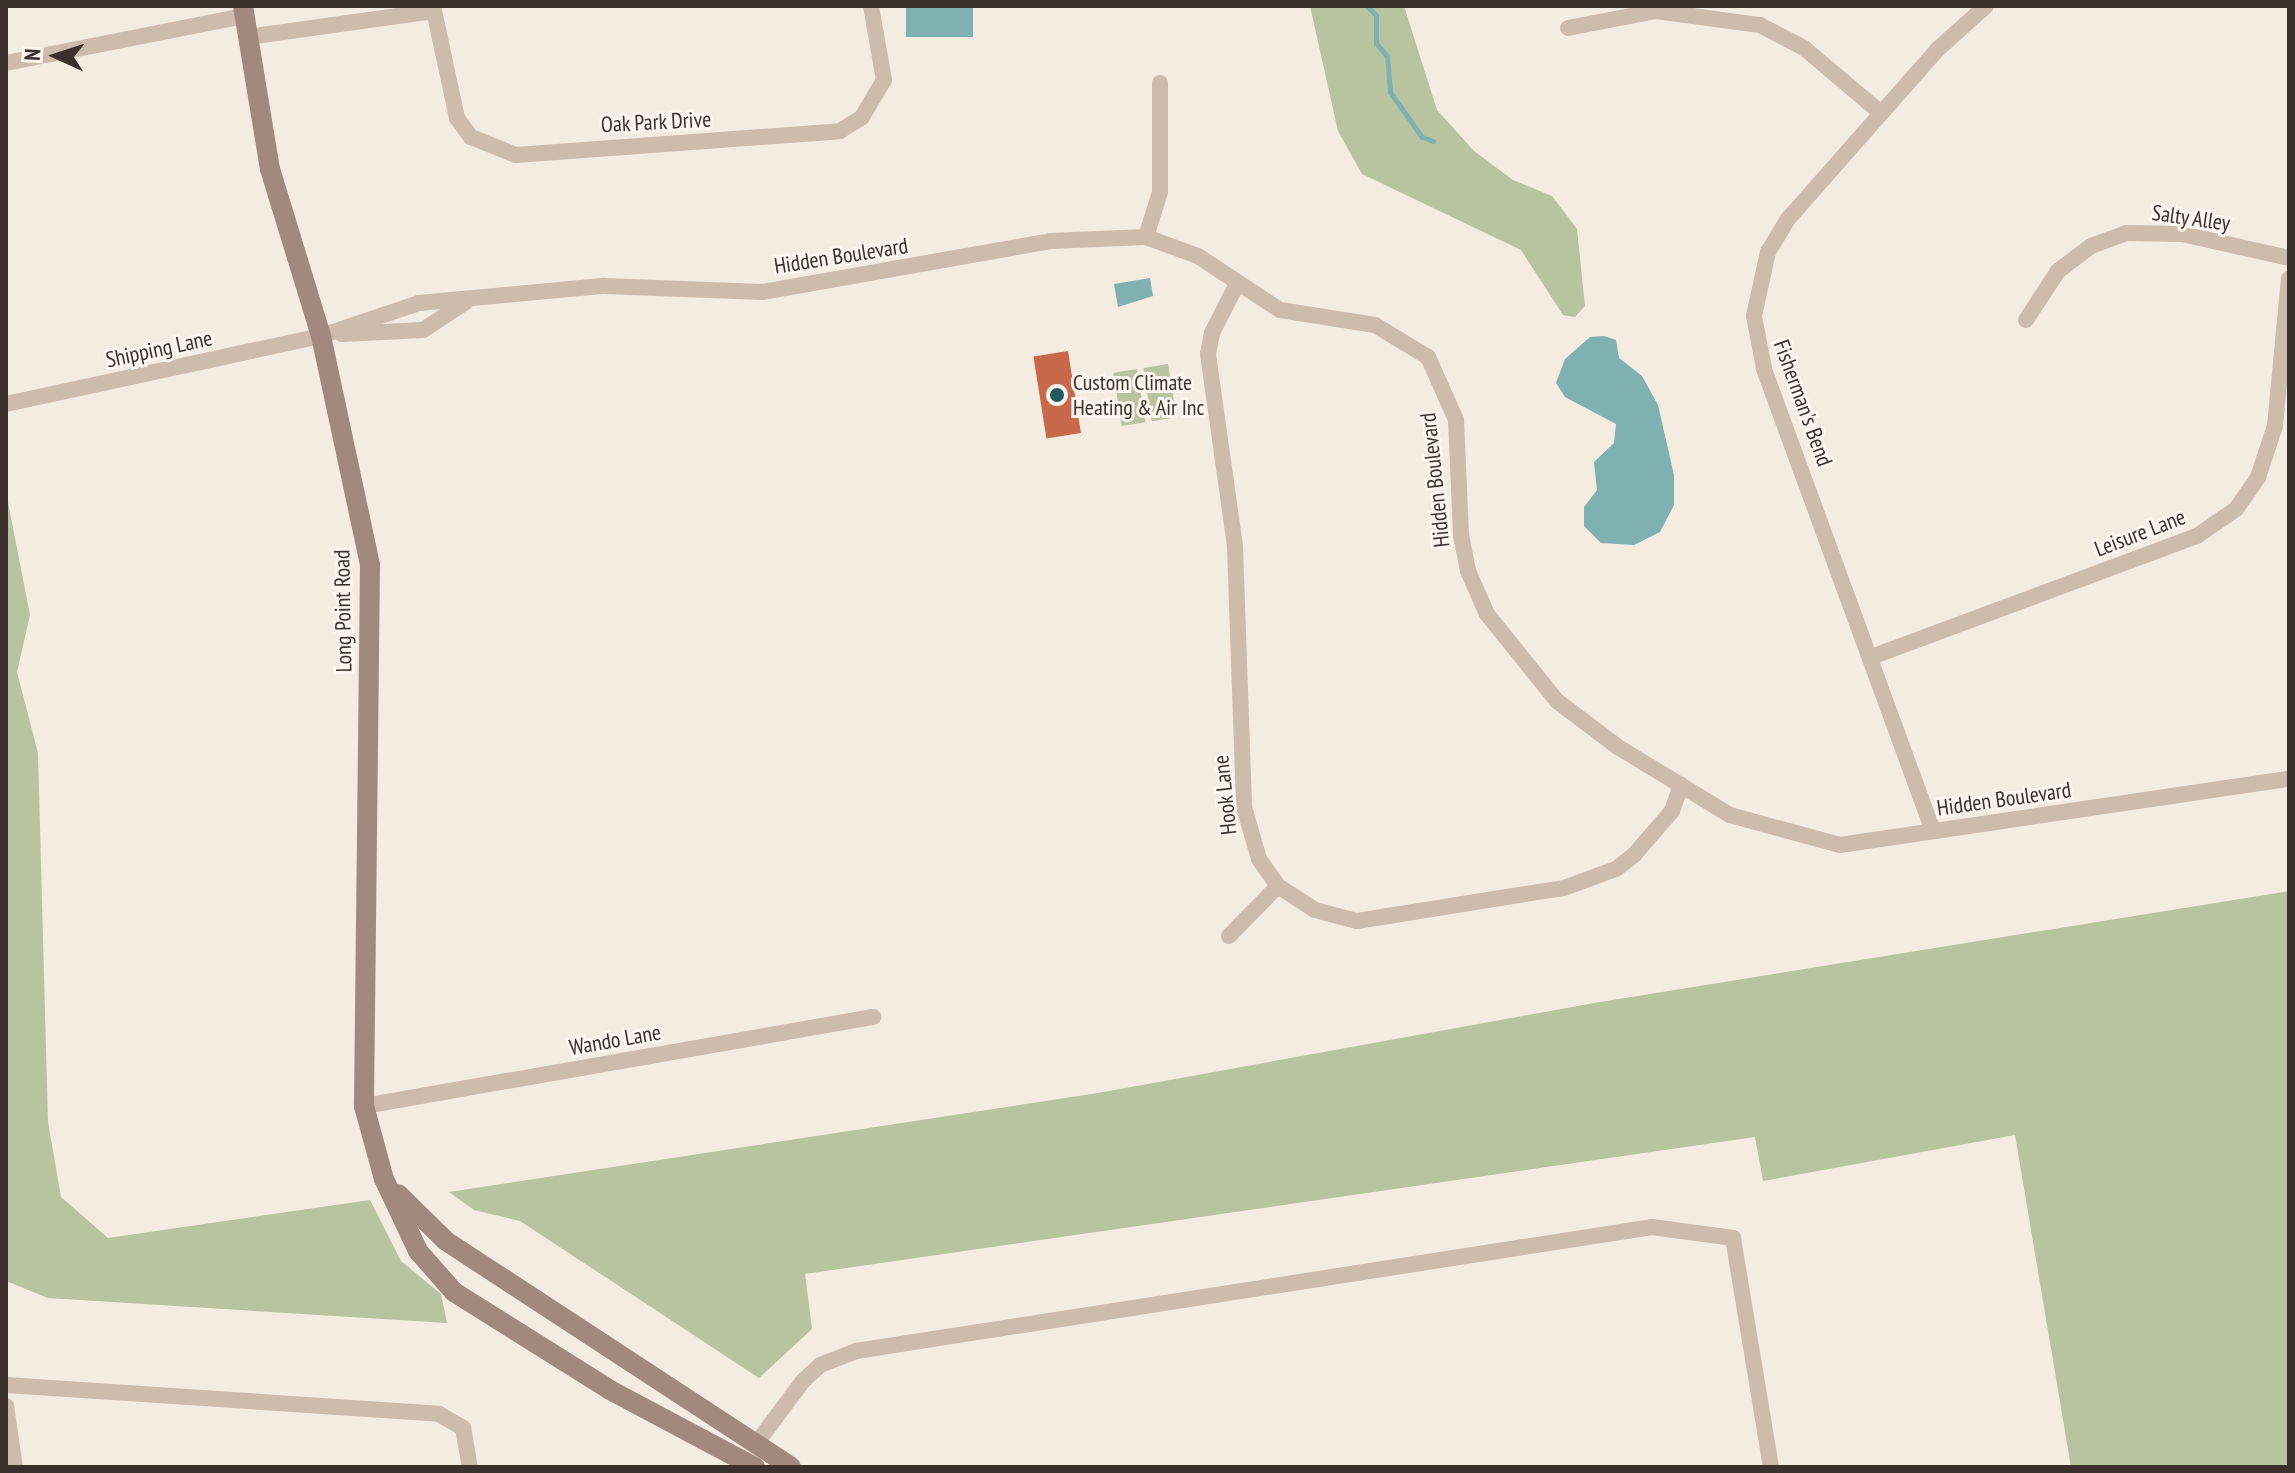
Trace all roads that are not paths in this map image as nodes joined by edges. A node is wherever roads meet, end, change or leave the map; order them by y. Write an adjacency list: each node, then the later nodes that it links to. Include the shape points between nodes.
1 (871, 6): 4 (street, Oak Park Drive, via 884,80 862,117 840,131 516,155 471,137 457,118)
2 (1986, 6): 10 (street, Fisherman's Bend)
3 (1656, 8): 6 (street); 10 (street, via 1760,25 1804,48)
4 (433, 9): 7 (street)
5 (243, 11): 7 (main road, Long Point Road); 8 (street)
6 (1568, 28)
7 (248, 37): 17 (main road, Long Point Road, via 270,169)
8 (6, 63)
9 (1160, 83): 11 (street, via 1160,192)
10 (1881, 113): 19 (street, Fisherman's Bend, via 1781,230 1757,284 1754,316 1764,368)
11 (1146, 237): 14 (street, Hidden Boulevard, via 1198,256); 15 (street, Hidden Boulevard, via 1050,241 762,292 604,286)
12 (2289, 258): 16 (street, Salty Alley, via 2182,234 2126,233 2091,246 2058,271)
13 (2289, 279): 19 (street, Leisure Lane, via 2275,426 2258,477 2236,509 2197,536)
14 (1236, 286): 21 (street, Hidden Boulevard, via 1280,310 1395,332 1428,357 1456,420 1461,535 1468,571 1487,614 1557,701); 23 (street, Hook Lane, via 1208,354 1235,547 1244,807 1259,859)
15 (466, 302): 17 (street, Hidden Boulevard, via 419,303); 17 (street, Hidden Boulevard, via 423,330)
16 (2026, 320)
17 (321, 336): 18 (street, Shipping Lane); 26 (main road, Long Point Road, via 370,565)
18 (6, 404)
19 (1874, 656): 22 (street, Fisherman's Bend)
20 (2289, 779): 22 (street, Hidden Boulevard)
21 (1681, 785): 22 (street, Hidden Boulevard, via 1730,815 1803,840 1840,845); 23 (street, Hook Lane, via 1672,811 1634,855 1606,874 1564,888 1357,921 1315,910)
22 (1933, 831)
23 (1278, 886): 24 (street)
24 (1229, 936)
25 (873, 1017): 26 (street, Wando Lane)
26 (364, 1106): 27 (main road, Long Point Road)
27 (384, 1179): 30 (main road, via 446,1241); 33 (main road, Long Point Road, via 418,1251 454,1292 610,1390)
28 (6, 1385): 32 (street, via 439,1414 463,1428)
29 (6, 1406): 31 (street)
30 (756, 1444): 34 (main road); 35 (street, via 820,1365 856,1351 1652,1227 1733,1238)
31 (15, 1467)
32 (470, 1467)
33 (755, 1467)
34 (791, 1467)
35 (1771, 1467)

